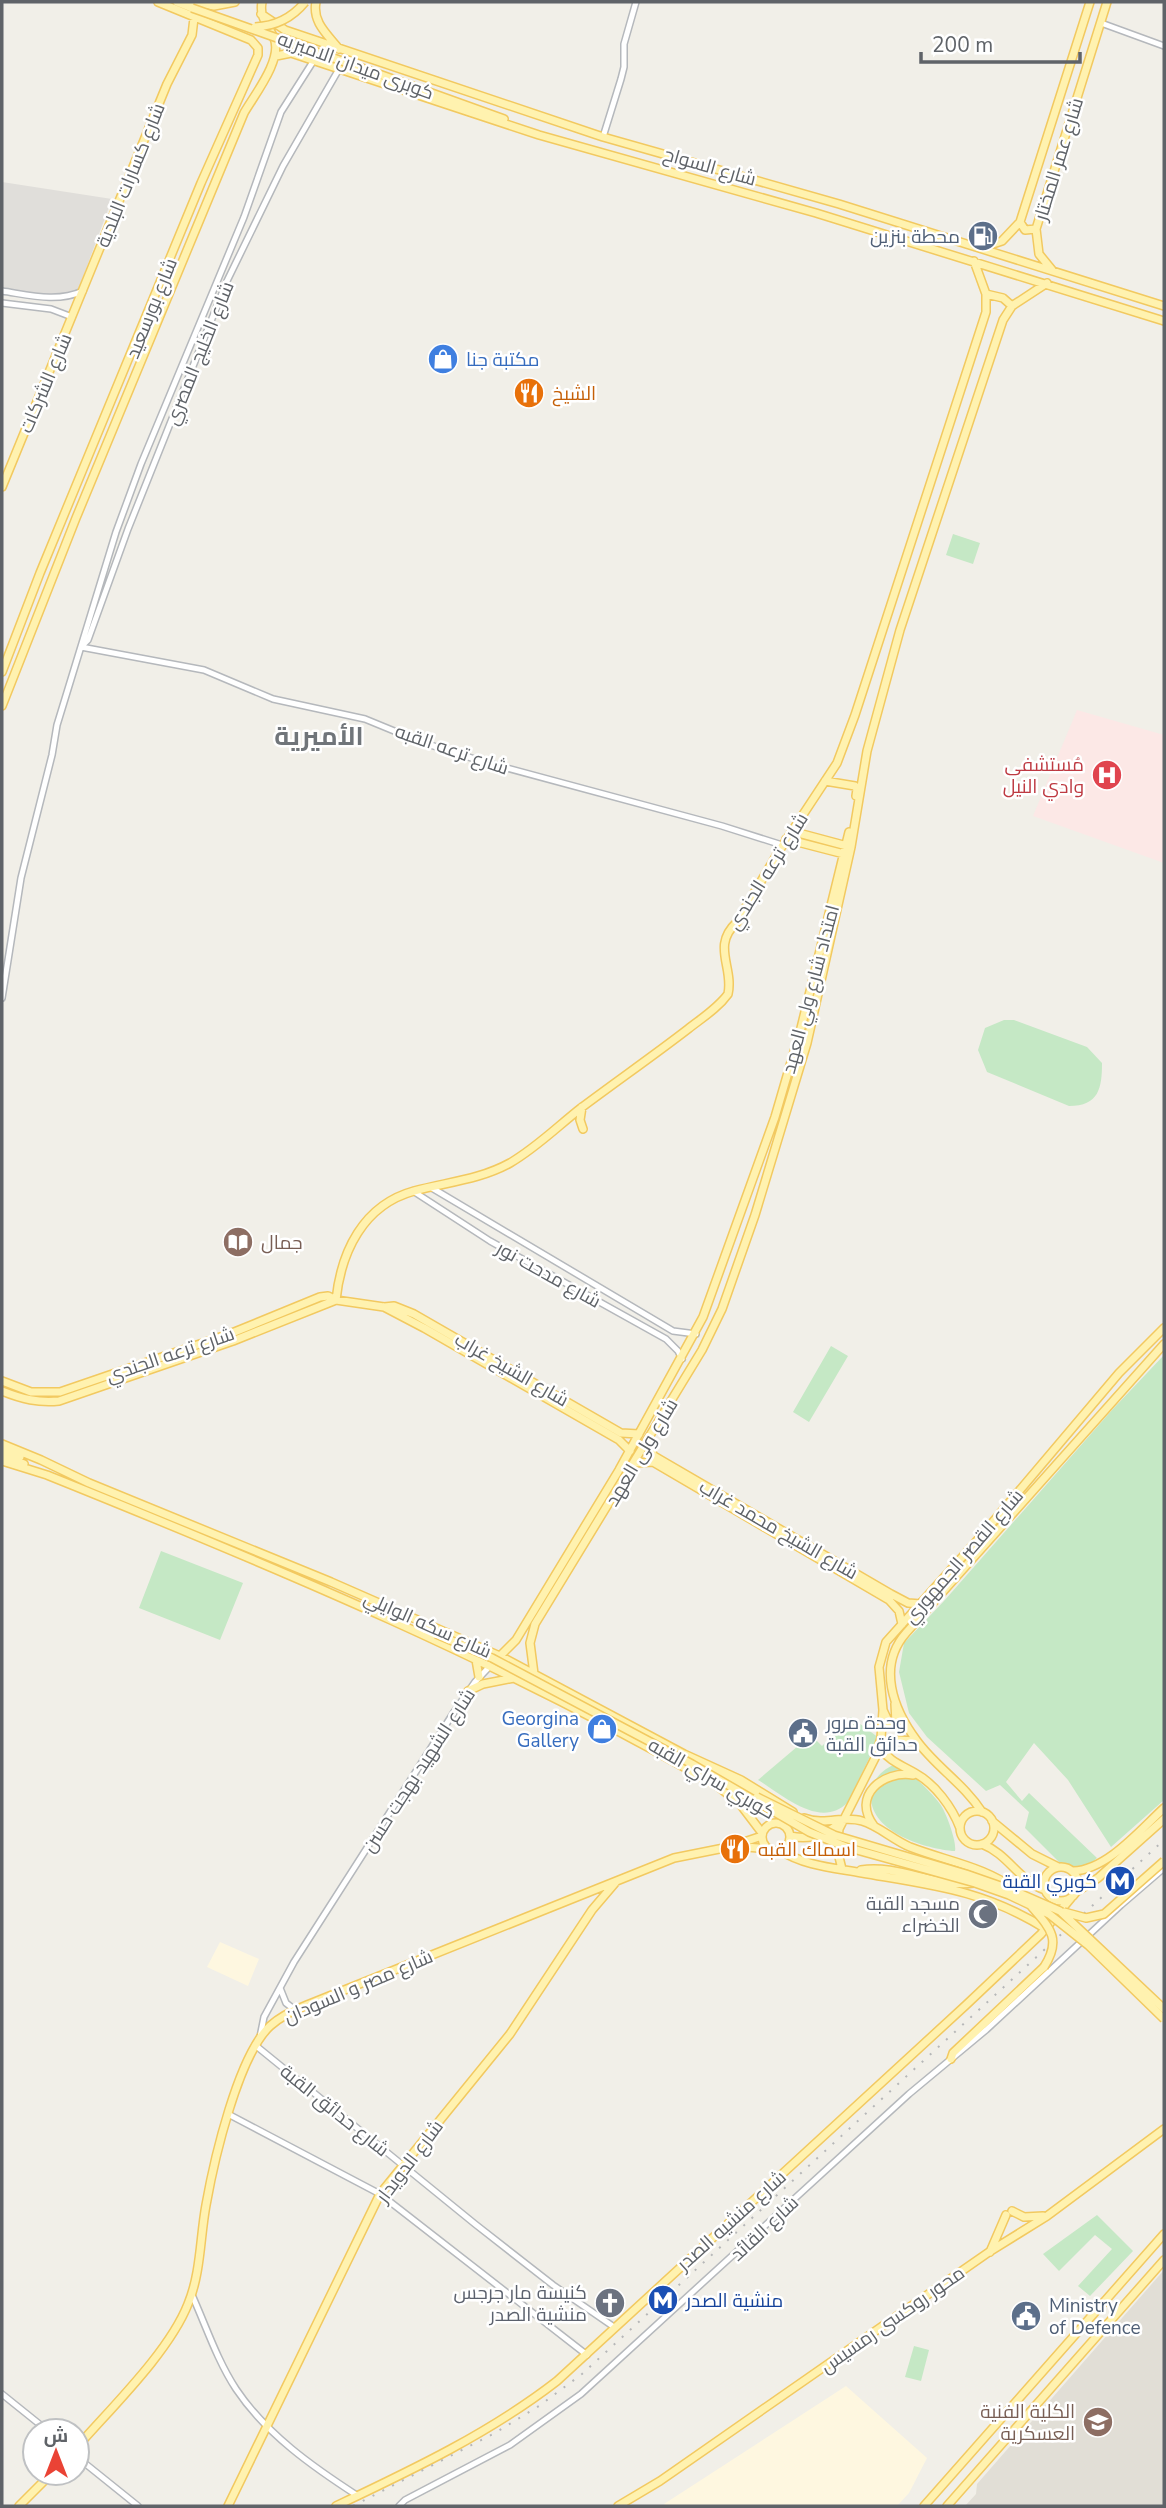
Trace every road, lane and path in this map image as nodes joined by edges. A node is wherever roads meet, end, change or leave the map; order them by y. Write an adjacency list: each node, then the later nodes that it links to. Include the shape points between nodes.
1 (158, 2): 13 (main road, شارع بورسعيد)
2 (177, 2): 11 (main road, كوبرى ميدان الاميريه)
3 (235, 2): 10 (main road)
4 (262, 2): 12 (main road)
5 (305, 2): 16 (main road, bridge, via 281,22)
6 (316, 2): 20 (main road, via 317,21)
7 (636, 2): 26 (street, via 624,44 624,67)
8 (1090, 2): 35 (main road, شارع عمر المختار)
9 (1107, 2): 14 (main road, شارع عمر المختار)
10 (215, 4): 11 (main road)
11 (193, 5): 16 (main road, كوبرى ميدان الاميريه, bridge)
12 (261, 14): 18 (main road, شارع السواح); 22 (main road, via 275,40)
13 (194, 18): 15 (main road, شارع بورسعيد); 17 (main road, شارع كسارات البلدية)
14 (1101, 23): 19 (street); 36 (main road, شارع عمر المختار)
15 (207, 24): 17 (main road, شارع كسارات البلدية); 27 (main road, شارع بورسعيد, via 251,40 259,52)
16 (244, 25): 25 (main road, كوبرى ميدان الاميريه, bridge)
17 (192, 35): 42 (main road, شارع كسارات البلدية)
18 (301, 36): 20 (main road, شارع السواح); 21 (main road, via 291,40)
19 (1164, 46)
20 (340, 49): 26 (main road, شارع السواح)
21 (291, 52): 22 (main road); 23 (main road, شارع السواح)
22 (276, 56): 28 (main road, شارع بورسعيد, via 244,113)
23 (314, 60): 24 (main road, شارع السواح); 54 (street, شارع الخليج المصري, via 281,113 244,217 141,464)
24 (339, 69): 25 (main road, شارع السواح); 54 (street, شارع الخليج المصري, via 283,166 227,281 88,640)
25 (532, 133): 33 (main road, شارع السواح)
26 (603, 137): 31 (main road, شارع السواح)
27 (208, 167): 28 (main road); 29 (main road, شارع بورسعيد)
28 (220, 170): 30 (main road, شارع بورسعيد)
29 (201, 183): 30 (main road); 55 (main road, شارع بورسعيد)
30 (214, 186): 56 (main road, شارع بورسعيد)
31 (814, 197): 32 (main road, شارع السواح); 33 (main road)
32 (839, 204): 34 (main road); 37 (main road, شارع السواح)
33 (816, 213): 34 (main road, شارع السواح)
34 (838, 220): 38 (main road, شارع السواح)
35 (1020, 222): 36 (main road, via 1025,230); 37 (main road, شارع عمر المختار, via 1002,241)
36 (1036, 229): 39 (main road, شارع عمر المختار, via 1039,254)
37 (979, 249): 39 (main road, شارع السواح)
38 (975, 261): 40 (main road, شارع السواح); 43 (main road, شارع ترعه الجندي)
39 (1055, 273): 44 (main road, شارع السواح)
40 (1046, 283): 46 (main road); 48 (main road, شارع السواح)
41 (2, 291): 42 (street, via 54,298)
42 (83, 291): 49 (main road, شارع كسارات البلدية)
43 (986, 294): 46 (main road); 51 (main road, شارع ترعه الجندي, via 986,312)
44 (1146, 300): 47 (main road, شارع السواح); 48 (main road, via 1154,311)
45 (2, 303): 49 (street, via 51,309)
46 (1012, 306): 52 (main road, via 1003,320)
47 (1164, 306)
48 (1148, 316): 50 (main road, شارع السواح)
49 (72, 317): 53 (main road, شارع الشركات)
50 (1164, 321)
51 (944, 444): 52 (main road); 57 (main road, شارع ترعه الجندي, via 845,744)
52 (960, 449): 58 (main road, via 900,630)
53 (2, 487)
54 (81, 647): 60 (street, شارع ترعه القبه, via 204,670 273,699 365,719 460,754); 63 (street, شارع الخليج المصري, via 27,847)
55 (2, 673)
56 (2, 706)
57 (825, 781): 58 (main road); 59 (main road, شارع ترعه الجندي)
58 (859, 787): 61 (main road)
59 (791, 831): 60 (main road, شارع ترعه الجندي); 61 (main road)
60 (784, 842): 62 (main road, شارع ترعه القبه); 64 (main road, شارع ترعه الجندي, via 725,942 726,997)
61 (849, 846): 62 (main road, امتداد شارع ولي العهد); 66 (main road, امتداد شارع ولي العهد, via 810,1034)
62 (844, 854): 65 (main road, امتداد شارع ولي العهد)
63 (2, 998)
64 (583, 1107): 67 (main road); 68 (main road, شارع ترعه الجندي, via 508,1164)
65 (775, 1118): 66 (main road); 70 (main road, امتداد شارع ولي العهد)
66 (784, 1120): 71 (main road, امتداد شارع ولي العهد)
67 (583, 1129)
68 (432, 1188): 69 (main road, شارع ترعه الجندي); 74 (street, شارع مدحت نور, via 673,1331)
69 (413, 1191): 72 (main road, شارع ترعه الجندي, via 382,1206 356,1234 343,1262); 76 (street, شارع مدحت نور, via 490,1241 666,1339)
70 (739, 1218): 74 (main road, شارع ولى العهد)
71 (751, 1226): 85 (main road, شارع ولى العهد, via 713,1330)
72 (336, 1300): 80 (main road, شارع ترعه الجندي, via 320,1297 232,1333 60,1392 31,1392); 81 (main road, شارع الشيخ غراب, via 394,1306 414,1314); 83 (main road, شارع ترعه الجندي, via 60,1401 28,1401)
73 (1164, 1328): 77 (main road, شارع القصر الجمهوري)
74 (696, 1334): 76 (main road, شارع ولى العهد)
75 (1164, 1344): 78 (main road, شارع القصر الجمهوري)
76 (682, 1359): 84 (main road, شارع ولى العهد)
77 (1130, 1360): 78 (main road, via 1134,1366); 79 (main road, شارع القصر الجمهوري)
78 (1147, 1363): 82 (main road, شارع القصر الجمهوري)
79 (1115, 1378): 82 (main road, via 1126,1377); 95 (main road, شارع القصر الجمهوري)
80 (2, 1381)
81 (526, 1381): 84 (main road, شارع الشيخ غراب, via 621,1433); 88 (main road, شارع الشيخ غراب)
82 (1130, 1383): 106 (main road, شارع القصر الجمهوري, via 897,1643 889,1667)
83 (2, 1391)
84 (639, 1434): 88 (main road, شارع ولى العهد)
85 (649, 1438): 91 (main road, شارع ولى العهد); 95 (main road, شارع الشيخ محمد غراب, via 654,1456 891,1594)
86 (2, 1444): 92 (main road, شارع سكه الوايلي)
87 (2, 1450): 92 (main road)
88 (630, 1451): 97 (main road, شارع ولى العهد)
89 (2, 1455): 93 (main road)
90 (2, 1461): 93 (main road, شارع سكه الوايلي)
91 (635, 1463): 96 (main road, شارع الشيخ محمد غراب, via 653,1462 889,1600 899,1611); 98 (main road, شارع ولى العهد, via 535,1624)
92 (51, 1466): 99 (main road, شارع سكه الوايلي)
93 (47, 1475): 94 (main road, شارع سكه الوايلي)
94 (321, 1588): 100 (main road, شارع سكه الوايلي); 133 (main road, كوبري سراي القبه, bridge, via 342,1591 492,1658 809,1832 845,1847)
95 (922, 1604): 96 (main road, شارع القصر الجمهوري)
96 (902, 1624): 107 (main road, شارع القصر الجمهوري, via 882,1651)
97 (519, 1635): 98 (main road, via 521,1644); 99 (main road, شارع ولى العهد)
98 (530, 1643): 102 (main road, شارع ولى العهد)
99 (502, 1657): 101 (main road, شارع ولى العهد); 102 (main road, شارع سكه الوايلي)
100 (476, 1659): 101 (main road, شارع سكه الوايلي); 103 (main road)
101 (491, 1665): 103 (street, شارع الشهيد بهجت حسن); 104 (main road, شارع سكه الوايلي)
102 (534, 1674): 110 (main road, شارع سكه الوايلي)
103 (479, 1677): 105 (street, شارع الشهيد بهجت حسن)
104 (514, 1678): 105 (main road); 120 (main road, شارع سكه الوايلي, via 719,1787 747,1811)
105 (468, 1691): 144 (street, شارع الشهيد بهجت حسن)
106 (896, 1702): 107 (main road, via 894,1724); 108 (main road, شارع القصر الجمهوري)
107 (883, 1710): 109 (main road, شارع القصر الجمهوري)
108 (917, 1741): 109 (main road, via 898,1740); 113 (main road, شارع القصر الجمهوري)
109 (880, 1746): 111 (main road, via 890,1760); 115 (main road, شارع القصر الجمهوري)
110 (710, 1766): 115 (main road, شارع سكه الوايلي, via 801,1816 825,1822); 135 (main road, كوبري سراي القبه, bridge, via 757,1797 834,1835)
111 (923, 1779): 117 (main road, via 950,1807); 118 (main road, via 899,1774 875,1786 866,1806)
112 (1164, 1808): 119 (main road)
113 (982, 1812): 116 (main road); 117 (main road, via 965,1816)
114 (1164, 1819): 119 (main road)
115 (843, 1820): 118 (main road, شارع سكه الوايلي, via 859,1820); 121 (main road, via 821,1835); 129 (main road, شارع القصر الجمهوري, via 837,1844)
116 (992, 1821): 122 (main road, via 993,1835); 127 (main road, via 1032,1854)
117 (960, 1828): 122 (main road, via 966,1841)
118 (877, 1829): 135 (main road, شارع سكه الوايلي, bridge, via 909,1846 986,1872)
119 (1145, 1831): 130 (main road, via 1099,1865); 136 (main road, شارع منشيه الصدر, via 1093,1882)
120 (762, 1834): 121 (main road, via 770,1824 779,1823); 123 (main road, شارع مصر و السودان); 124 (main road)
121 (790, 1836): 125 (main road)
122 (982, 1844): 134 (main road)
123 (734, 1846): 124 (main road, شارع مصر و السودان); 132 (main road, شارع مصر و السودان, via 688,1853)
124 (769, 1849): 125 (main road)
125 (780, 1850): 129 (main road, via 802,1861)
126 (1164, 1861): 141 (main road, bridge, via 1104,1914 1086,1918)
127 (1059, 1867): 130 (main road); 134 (main road, via 1046,1875)
128 (1164, 1868): 150 (street, شارع القائد)
129 (842, 1869): 131 (main road)
130 (1073, 1871): 136 (main road, via 1078,1881)
131 (856, 1872): 133 (main road, bridge, via 876,1869 942,1882); 142 (main road, via 972,1894)
132 (617, 1881): 137 (main road, شارع مصر و السودان); 140 (main road, شارع الدويدار)
133 (975, 1883): 139 (main road, كوبري سراي القبه, bridge)
134 (1045, 1890): 138 (main road)
135 (1023, 1894): 141 (main road, كوبري سراي القبه, bridge)
136 (1073, 1895): 138 (main road); 143 (main road, شارع منشيه الصدر)
137 (580, 1896): 140 (main road); 146 (main road, شارع مصر و السودان)
138 (1053, 1898): 142 (main road)
139 (1028, 1903): 147 (main road, كوبري سراي القبه, bridge, via 1056,1917); 150 (main road, bridge, via 1052,1933 1052,1951 1044,1967)
140 (592, 1910): 153 (main road, شارع الدويدار, via 510,2034)
141 (1059, 1910): 145 (main road, كوبري سراي القبه, bridge)
142 (1034, 1922): 143 (main road)
143 (1046, 1929): 162 (main road, شارع منشيه الصدر)
144 (280, 1987): 146 (street, via 282,1998); 148 (street, via 264,2017)
145 (1164, 2009)
146 (295, 2010): 148 (main road, شارع مصر و السودان)
147 (1164, 2018)
148 (260, 2037): 149 (main road, شارع مصر و السودان)
149 (255, 2045): 151 (main road, شارع مصر و السودان); 153 (street, شارع حدائق القبة)
150 (951, 2059): 178 (street, شارع القائد, via 582,2394 510,2445)
151 (228, 2114): 154 (street); 161 (main road, شارع مصر و السودان, via 206,2203)
152 (1164, 2129): 155 (main road, محور روكسى رمسيس)
153 (404, 2165): 154 (main road, شارع الدويدار); 162 (street, شارع حدائق القبة, via 553,2285)
154 (380, 2194): 163 (street); 166 (main road, شارع الدويدار)
155 (1047, 2216): 157 (main road, محور روكسى رمسيس); 157 (main road, via 1009,2213)
156 (1164, 2234): 158 (main road)
157 (989, 2252): 179 (main road, محور روكسى رمسيس)
158 (1141, 2260): 160 (main road, via 1150,2263); 168 (main road)
159 (1164, 2260): 160 (main road)
160 (1154, 2271): 170 (main road)
161 (192, 2295): 166 (street, via 237,2390); 167 (main road, شارع مصر و السودان, via 168,2339)
162 (614, 2327): 163 (main road, شارع منشيه الصدر)
163 (587, 2355): 172 (main road, شارع منشيه الصدر, via 520,2408)
164 (2, 2394): 165 (street)
165 (31, 2417)
166 (268, 2426): 172 (street, via 308,2463); 176 (main road, شارع الدويدار)
167 (91, 2430)
168 (962, 2465): 170 (main road, via 965,2475); 173 (main road)
169 (91, 2468): 175 (street)
170 (974, 2476): 181 (main road)
171 (38, 2487): 174 (main road)
172 (358, 2496): 177 (main road, شارع منشيه الصدر)
173 (927, 2504): 180 (main road)
174 (19, 2506)
175 (138, 2506)
176 (228, 2506)
177 (336, 2506)
178 (399, 2506)
179 (618, 2506)
180 (940, 2506)
181 (947, 2506)

